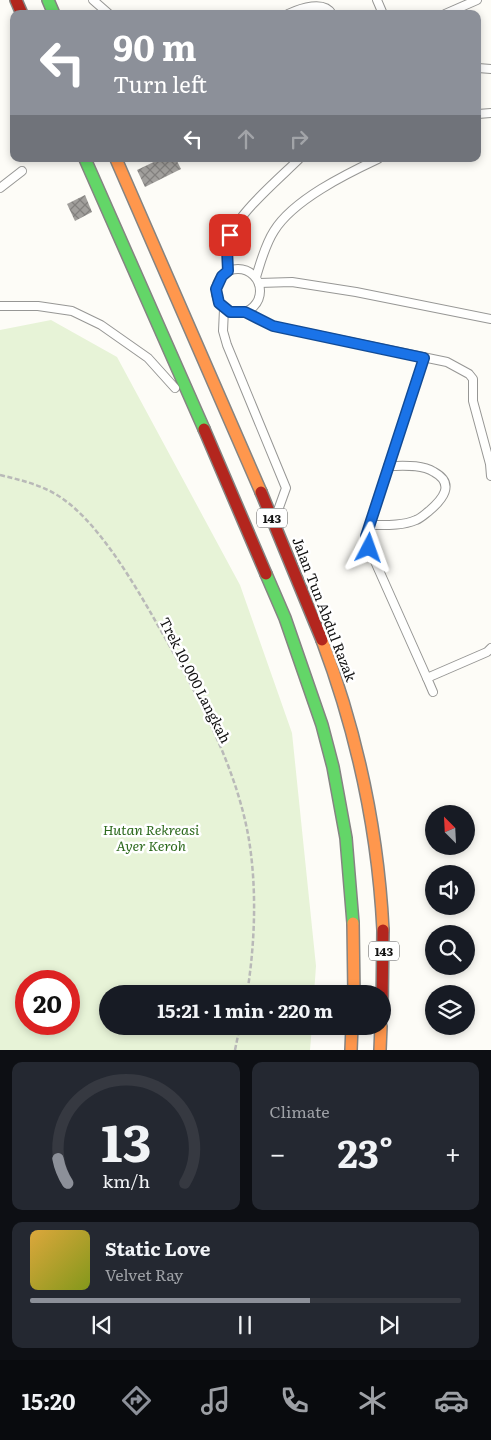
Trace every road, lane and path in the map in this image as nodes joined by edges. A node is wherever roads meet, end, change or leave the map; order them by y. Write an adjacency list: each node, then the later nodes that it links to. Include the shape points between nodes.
1 (93, 0): 3 (lane)
2 (477, 0): 6 (lane)
3 (104, 10)
4 (298, 10): 5 (lane, via 315,3 324,4)
5 (330, 10)
6 (454, 10)
7 (86, 162): 22 (highway, 143)
8 (117, 162): 26 (highway, Jalan Tun Abdul Razak / 143)
9 (287, 162): 12 (lane)
10 (296, 162): 12 (lane)
11 (373, 162): 16 (lane, via 304,201 286,216 274,230 264,252)
12 (290, 168): 15 (lane, via 263,193 230,235)
13 (22, 171): 14 (lane)
14 (0, 188)
15 (228, 271): 16 (lane, via 243,269); 18 (lane, via 216,289)
16 (257, 280): 19 (lane, via 260,298); 20 (lane, via 356,292)
17 (0, 306): 22 (lane, via 38,306 72,311 101,325 148,358)
18 (224, 309): 19 (lane); 26 (lane, via 223,331 227,345 286,488)
19 (245, 312): 21 (lane, via 273,326)
20 (491, 319)
21 (424, 358): 23 (lane); 25 (lane, via 447,362 473,379 473,401)
22 (197, 412): 32 (highway, 143, via 285,618 322,725 346,838 354,929)
23 (388, 466): 27 (lane); 27 (lane, via 422,467 435,472 445,482 444,497 417,520 397,525)
24 (0, 475): 31 (path, Trek 10,000 Langkah, via 32,483 57,495 83,517 128,575 201,703 224,755 249,838 254,881)
25 (491, 476)
26 (274, 521): 33 (highway, Jalan Tun Abdul Razak / 143, via 329,658 358,755 381,891)
27 (370, 525): 29 (lane, via 366,536 369,548)
28 (491, 648): 29 (lane)
29 (427, 678): 30 (lane)
30 (433, 692)
31 (248, 985)
32 (354, 985)
33 (383, 985)
34 (238, 1035): 37 (path)
35 (352, 1035): 38 (highway)
36 (381, 1035): 39 (highway)
37 (235, 1050)
38 (351, 1050)
39 (380, 1050)

